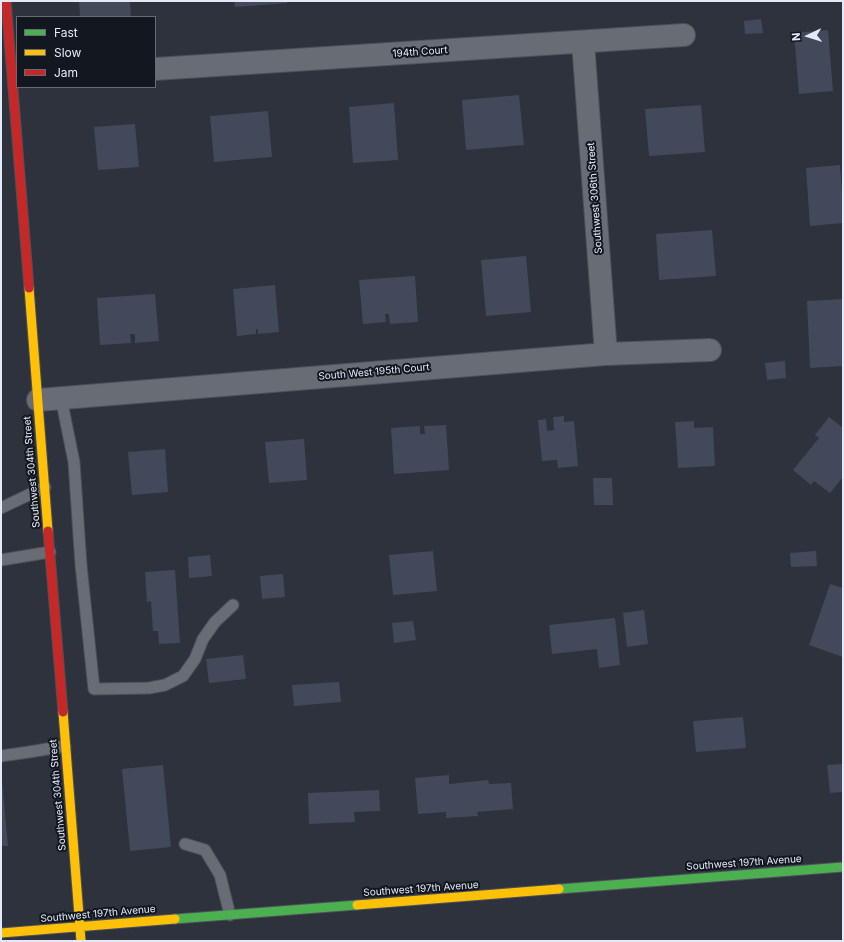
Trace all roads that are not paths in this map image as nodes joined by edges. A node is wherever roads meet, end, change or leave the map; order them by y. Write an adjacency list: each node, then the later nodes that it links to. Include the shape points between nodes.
1 (6, 1): 2 (street, Southwest 304th Street)
2 (4, 30): 6 (street, Southwest 304th Street)
3 (684, 35): 4 (street, 194th Court)
4 (583, 42): 5 (street, 194th Court); 8 (street, Southwest 306th Street)
5 (156, 69)
6 (14, 77): 10 (street, Southwest 304th Street)
7 (710, 350): 8 (street, South West 195th Court)
8 (606, 354): 9 (street, South West 195th Court)
9 (61, 398): 10 (street, South West 195th Court); 15 (lane, via 74,462 81,565 94,689 149,688 165,685 183,676 195,659 202,639)
10 (38, 400): 11 (street, Southwest 304th Street)
11 (45, 488): 12 (lane); 13 (street, Southwest 304th Street)
12 (1, 508)
13 (50, 552): 14 (lane); 16 (street, Southwest 304th Street)
14 (1, 560)
15 (233, 605)
16 (65, 746): 17 (lane); 21 (street, Southwest 304th Street)
17 (1, 756)
18 (186, 844): 20 (lane, via 205,850 220,875)
19 (843, 867): 20 (street, Southwest 197th Avenue)
20 (230, 915): 21 (street, Southwest 197th Avenue)
21 (80, 927): 22 (street, Southwest 197th Avenue); 23 (street, Southwest 304th Street)
22 (1, 933)
23 (81, 941)

